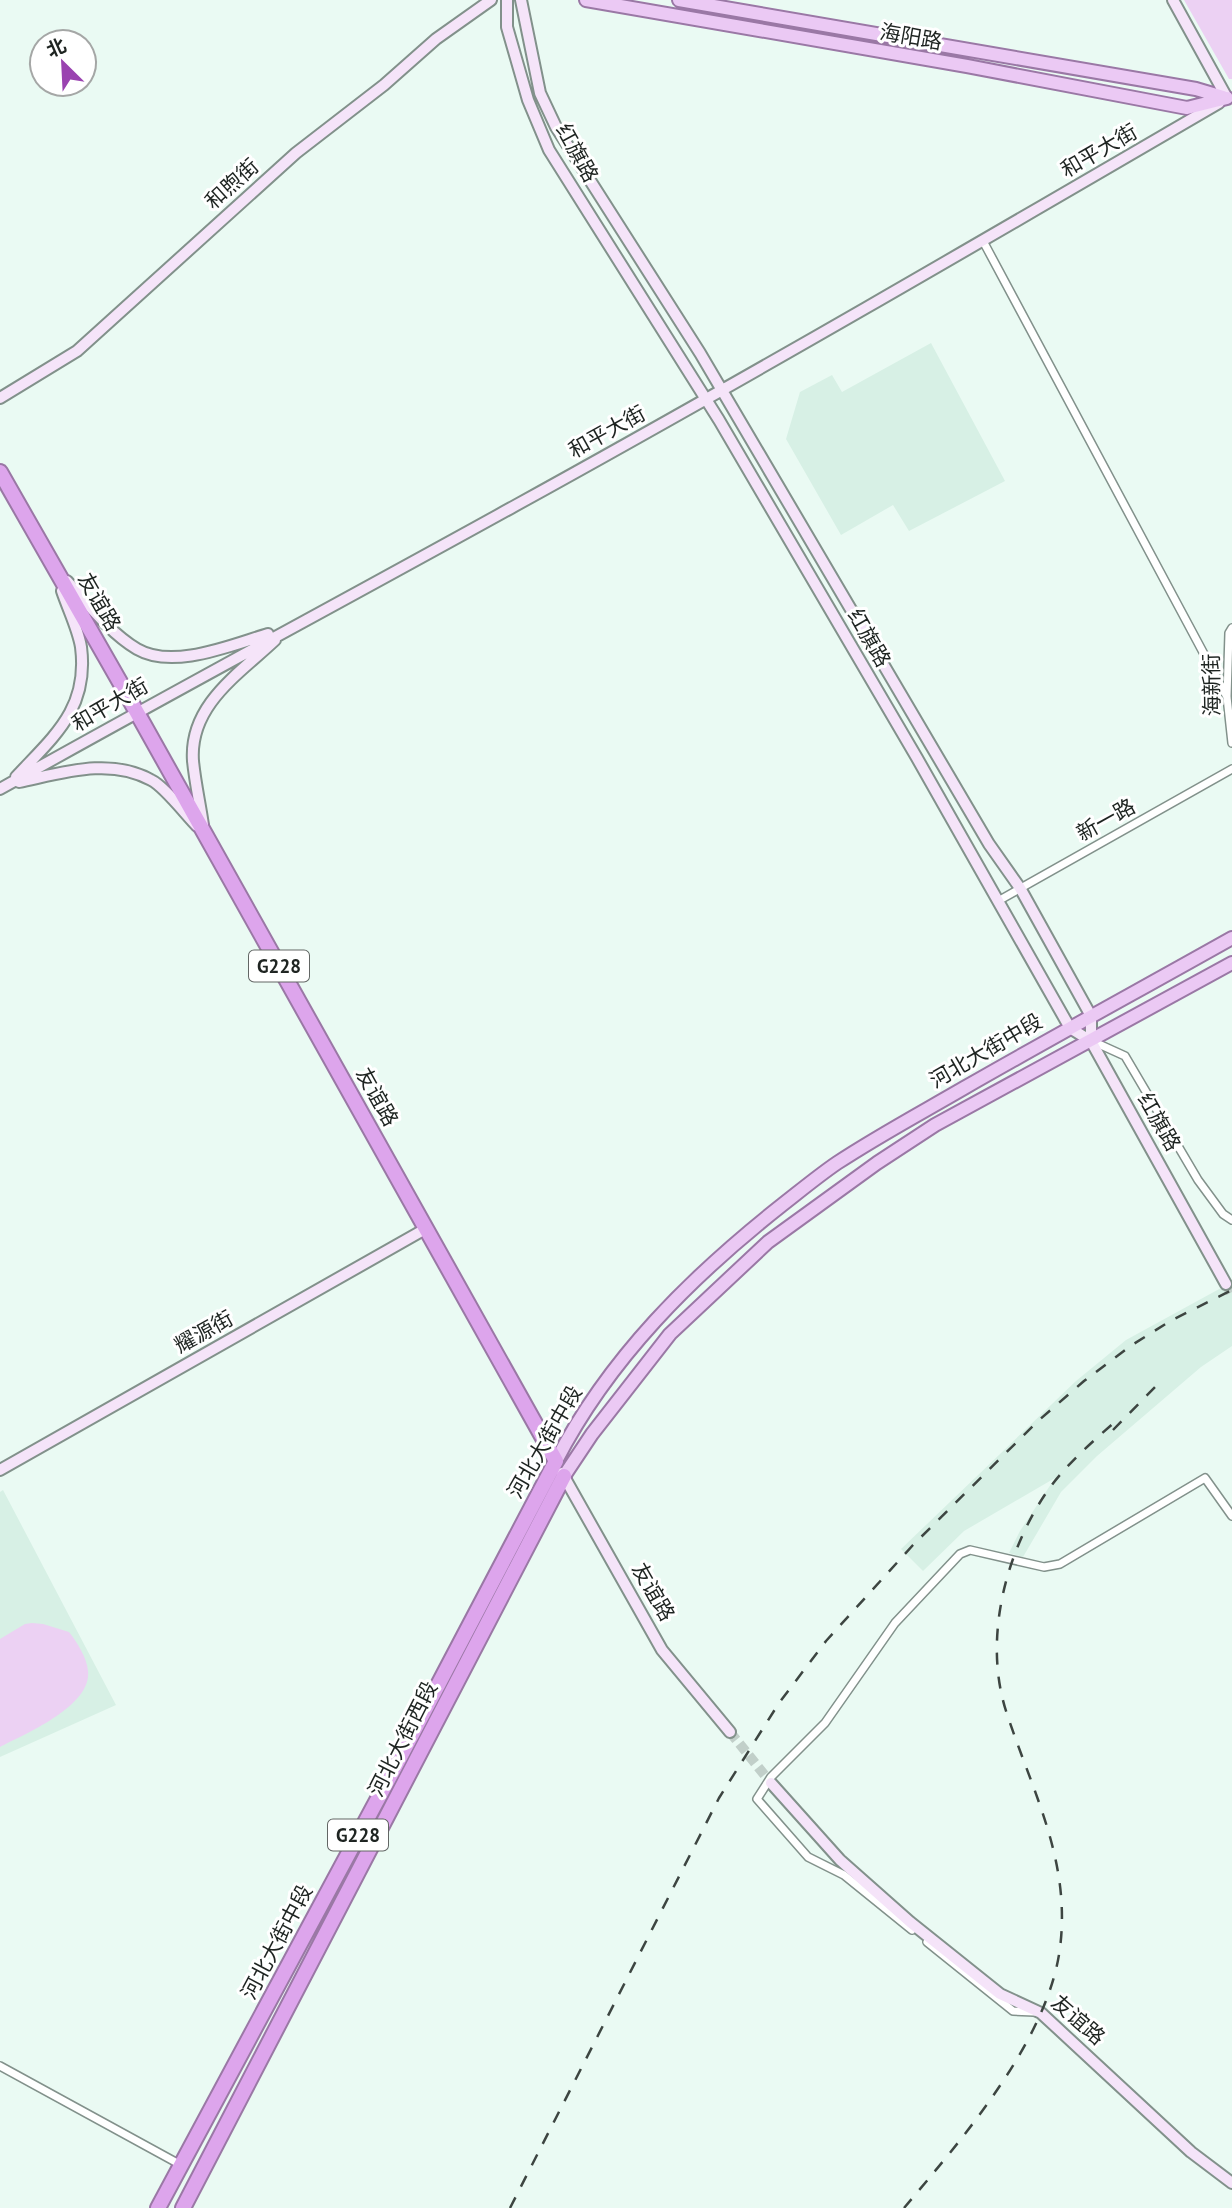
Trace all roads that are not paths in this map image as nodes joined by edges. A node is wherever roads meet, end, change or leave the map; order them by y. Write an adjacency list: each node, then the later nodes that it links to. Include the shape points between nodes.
1 (491, 0): 10 (main road, 和煦街, via 296,153 77,351)
2 (507, 0): 11 (main road, 红旗路, via 507,27 528,100 549,150)
3 (521, 0): 9 (main road, via 540,93 556,127)
4 (586, 0): 7 (main road, 海阳路, via 1187,108)
5 (679, 0): 7 (main road, 海阳路)
6 (1173, 0): 7 (main road)
7 (1229, 98): 8 (main road, 和平大街)
8 (983, 241): 9 (main road, 和平大街); 16 (street)
9 (721, 390): 11 (main road, 和平大街); 22 (main road, via 989,844)
10 (0, 398)
11 (706, 399): 15 (main road, 和平大街); 23 (main road, 红旗路)
12 (0, 472): 13 (highway, 友谊路 / G228)
13 (55, 568): 15 (main road, via 110,628 138,650 152,654 198,655); 17 (highway, 友谊路 / G228); 20 (main road, via 81,646 78,697 64,726)
14 (1232, 628): 16 (street, 海新街)
15 (287, 629): 17 (main road, 和平大街); 21 (main road, via 206,705 196,727 193,759)
16 (1227, 697): 18 (street, 海新街)
17 (137, 712): 20 (main road, 和平大街); 21 (highway, 友谊路 / G228)
18 (1232, 743)
19 (1232, 769): 22 (street, 新一路)
20 (5, 787): 21 (main road, via 91,767 120,769 153,780)
21 (205, 835): 30 (highway, 友谊路 / G228)
22 (1020, 888): 23 (street, 新一路); 26 (main road)
23 (998, 901): 27 (main road, 红旗路)
24 (1232, 938): 26 (main road, 河北大街中段)
25 (1232, 963): 28 (main road)
26 (1091, 1016): 27 (main road, 河北大街中段); 28 (main road)
27 (1070, 1028): 28 (main road, 红旗路); 32 (main road, 河北大街中段, via 834,1165 707,1268 624,1356 576,1423)
28 (1091, 1041): 29 (street, via 1125,1056 1192,1170); 31 (main road, 红旗路); 34 (main road, via 935,1125 768,1242 670,1334)
29 (1232, 1220)
30 (427, 1228): 32 (highway, 友谊路 / G228); 33 (main road, 耀源街)
31 (1226, 1284)
32 (556, 1461): 34 (main road, 友谊路); 40 (highway, 河北大街中段 / G228)
33 (0, 1470)
34 (564, 1476): 36 (main road, 友谊路, via 662,1650); 43 (highway, 河北大街西段 / G228)
35 (1232, 1516): 38 (street, via 1205,1478 1059,1564 1044,1567 970,1550 960,1554 895,1623 825,1723 771,1777 757,1799 808,1857 844,1875 1013,2011)
36 (730, 1732)
37 (771, 1783): 38 (main road, 友谊路, via 840,1860 910,1922 1000,1994)
38 (1041, 2012): 41 (main road, 友谊路, via 1191,2152)
39 (0, 2066): 40 (street)
40 (181, 2165): 42 (highway, 河北大街中段 / G228)
41 (1232, 2183)
42 (158, 2208)
43 (183, 2208)

